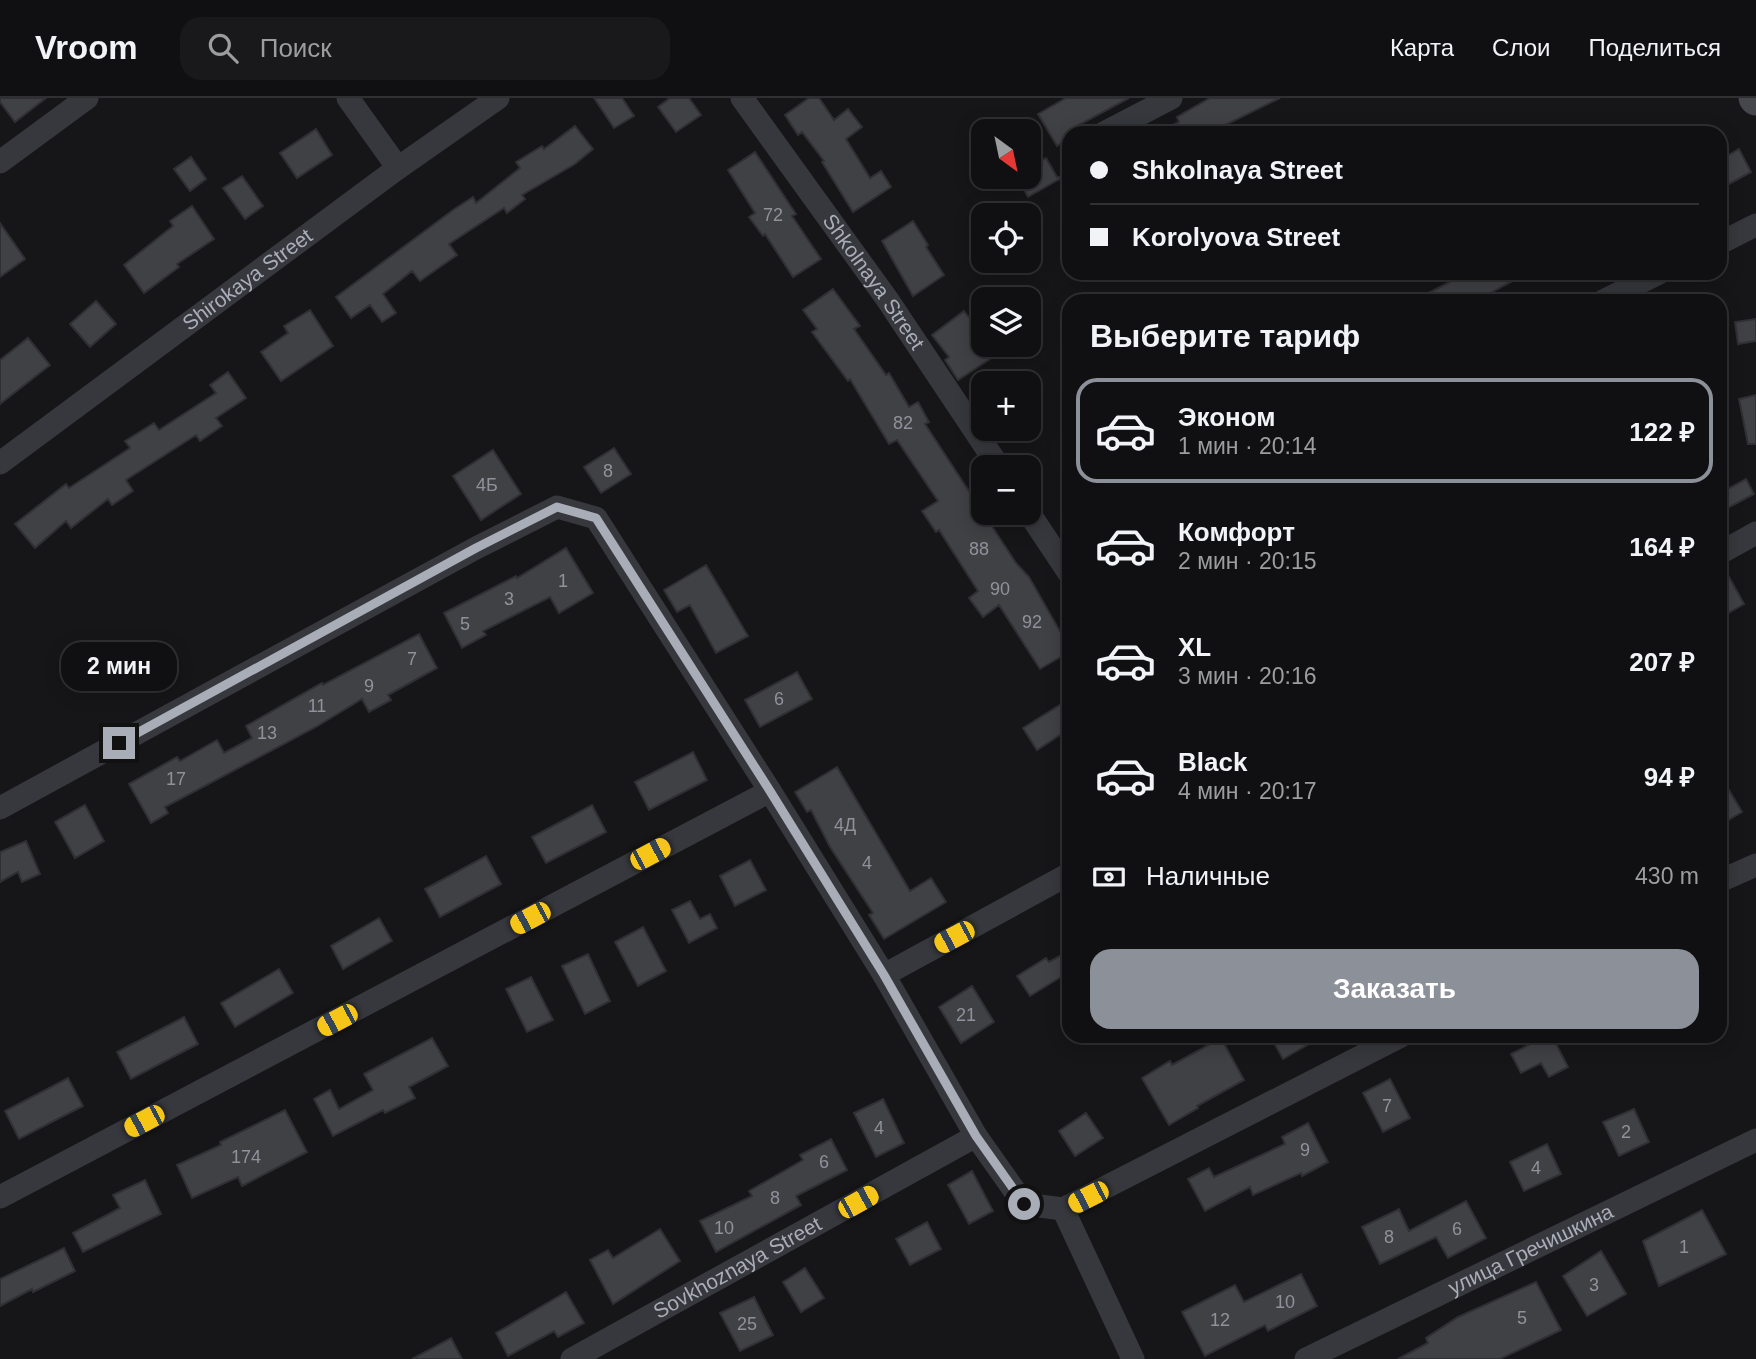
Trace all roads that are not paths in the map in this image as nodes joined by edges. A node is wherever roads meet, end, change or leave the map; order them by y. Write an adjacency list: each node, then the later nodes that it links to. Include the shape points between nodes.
1 (88, 98): 7 (street)
2 (348, 98): 8 (street)
3 (498, 98): 8 (street, Shirokaya Street)
4 (742, 98): 13 (street, Shkolnaya Street, via 887,299)
5 (1171, 98): 6 (street)
6 (1117, 126)
7 (0, 162)
8 (398, 167): 14 (street, Shirokaya Street)
9 (1756, 225): 10 (street)
10 (1727, 240)
11 (1645, 280): 12 (street)
12 (1617, 294)
13 (991, 455)
14 (0, 463)
15 (1037, 525): 18 (street)
16 (1756, 533): 17 (street)
17 (1727, 549)
18 (1062, 561)
19 (770, 791): 20 (street, via 596,518 557,507); 24 (street); 28 (street)
20 (0, 808)
21 (1756, 865): 23 (street)
22 (1062, 878): 24 (street)
23 (1727, 878)
24 (884, 975): 26 (street)
25 (1387, 1043): 29 (street)
26 (976, 1136): 29 (street, via 1024,1204); 30 (street, Sovkhoznaya Street)
27 (1756, 1140): 32 (street, улица Гречишкина)
28 (0, 1198)
29 (1063, 1209): 31 (street)
30 (572, 1359)
31 (1133, 1359)
32 (1306, 1359)

